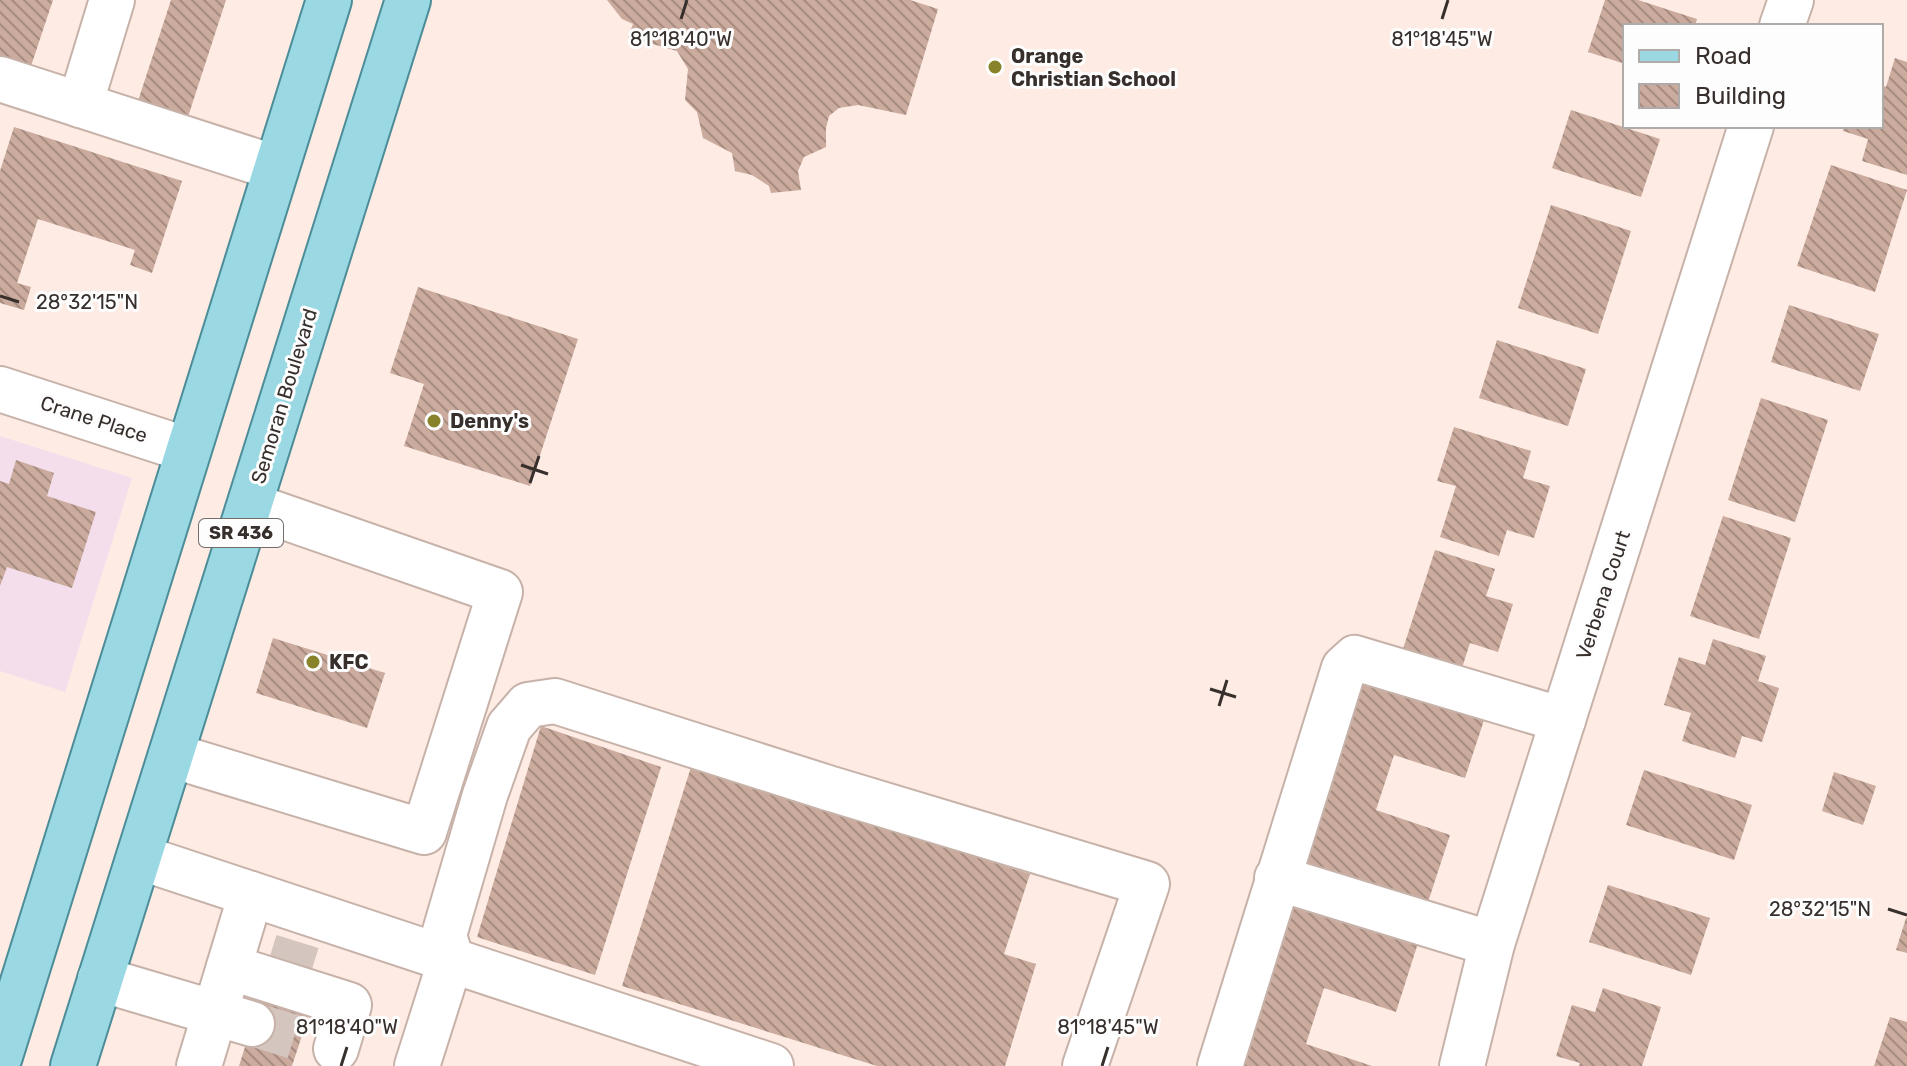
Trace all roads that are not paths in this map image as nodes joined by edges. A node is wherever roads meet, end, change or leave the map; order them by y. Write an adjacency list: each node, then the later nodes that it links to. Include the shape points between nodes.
1 (112, 0): 7 (street)
2 (329, 0): 9 (main road)
3 (408, 0): 12 (main road, Semoran Boulevard / SR 436)
4 (1791, 0): 5 (street)
5 (1783, 24)
6 (0, 79): 7 (street)
7 (80, 105): 9 (street)
8 (1750, 128): 13 (street, Verbena Court)
9 (276, 168): 11 (main road)
10 (0, 389): 11 (street, Crane Place)
11 (188, 450): 22 (main road)
12 (250, 505): 14 (main road, Semoran Boulevard / SR 436); 14 (street, via 500,592 424,832)
13 (1563, 720): 16 (street, via 1355,658 1344,668); 18 (street, Verbena Court)
14 (171, 755): 15 (main road, Semoran Boulevard / SR 436)
15 (139, 857): 17 (street); 21 (main road, Semoran Boulevard / SR 436)
16 (1277, 878): 18 (street); 31 (street)
17 (251, 894): 19 (street); 20 (street)
18 (1492, 944): 32 (street, Verbena Court)
19 (245, 956): 23 (street); 24 (street, via 336,988)
20 (451, 959): 28 (street); 29 (street); 30 (street, via 444,935 509,727 528,705 555,701 1147,884)
21 (100, 979): 23 (street); 26 (main road, Semoran Boulevard / SR 436)
22 (8, 1001): 25 (main road)
23 (233, 1019): 27 (street)
24 (323, 1051)
25 (0, 1056)
26 (73, 1066)
27 (199, 1066)
28 (417, 1066)
29 (771, 1066)
30 (1085, 1066)
31 (1220, 1066)
32 (1462, 1066)

